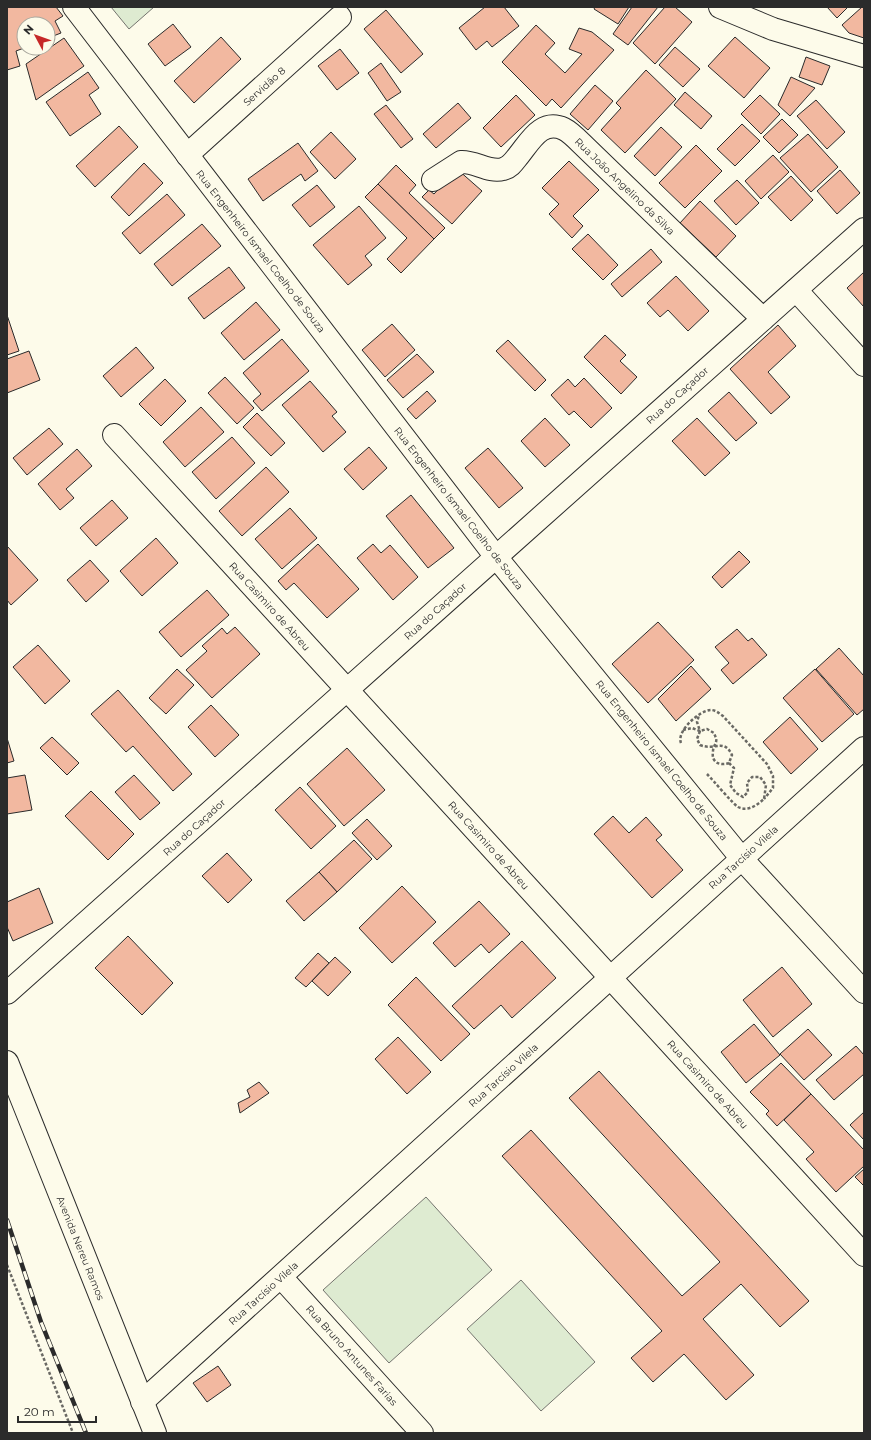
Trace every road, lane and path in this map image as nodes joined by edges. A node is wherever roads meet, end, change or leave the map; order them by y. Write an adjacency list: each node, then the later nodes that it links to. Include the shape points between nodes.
1 (74, 7): 5 (street, Rua Engenheiro Ismael Coelho de Souza)
2 (732, 9): 4 (street, via 773,29)
3 (340, 17): 5 (street, Servidão 8)
4 (864, 56)
5 (187, 155): 12 (street, Rua Engenheiro Ismael Coelho de Souza)
6 (433, 180): 9 (street, Rua João Angelino da Silva, via 466,161 494,169 505,169 540,130 552,126 565,129)
7 (864, 229): 8 (street, Rua do Caçador)
8 (796, 290): 9 (street, Rua do Caçador); 10 (street)
9 (763, 319): 12 (street, Rua do Caçador)
10 (864, 365)
11 (114, 435): 13 (street, Rua Casimiro de Abreu)
12 (496, 557): 13 (street, Rua do Caçador); 23 (street, Rua Engenheiro Ismael Coelho de Souza)
13 (347, 690): 24 (street, Rua Casimiro de Abreu); 26 (street, Rua do Caçador)
14 (699, 714): 15 (path); 16 (path, via 697,722); 22 (path, via 713,710 723,716 767,764 773,776 773,788)
15 (683, 730): 16 (path, via 692,728); 17 (path)
16 (700, 731): 18 (path, via 707,729 714,733); 18 (path, via 697,739 700,745)
17 (681, 744)
18 (714, 747): 20 (path, via 723,746 729,749 732,755); 20 (path, via 713,758 717,763 724,765)
19 (864, 748): 23 (street, Rua Tarcísio Vilela)
20 (729, 762): 22 (path, via 734,768 730,785 736,794 743,797 748,792 747,783 752,777 760,777 766,785)
21 (705, 772): 22 (path, via 738,807 758,805)
22 (764, 799)
23 (742, 859): 24 (street, Rua Tarcísio Vilela); 25 (street, Rua Engenheiro Ismael Coelho de Souza)
24 (611, 978): 28 (street, Rua Casimiro de Abreu); 30 (street, Rua Tarcísio Vilela)
25 (864, 992)
26 (7, 993)
27 (7, 1062): 31 (street, Avenida Nereu Ramos)
28 (864, 1255)
29 (7, 1265): 32 (path)
30 (281, 1277): 31 (street, Rua Tarcísio Vilela); 34 (street, Rua Bruno Antunes Farias)
31 (142, 1402): 33 (street, Avenida Nereu Ramos)
32 (73, 1433)
33 (155, 1433)
34 (422, 1433)

